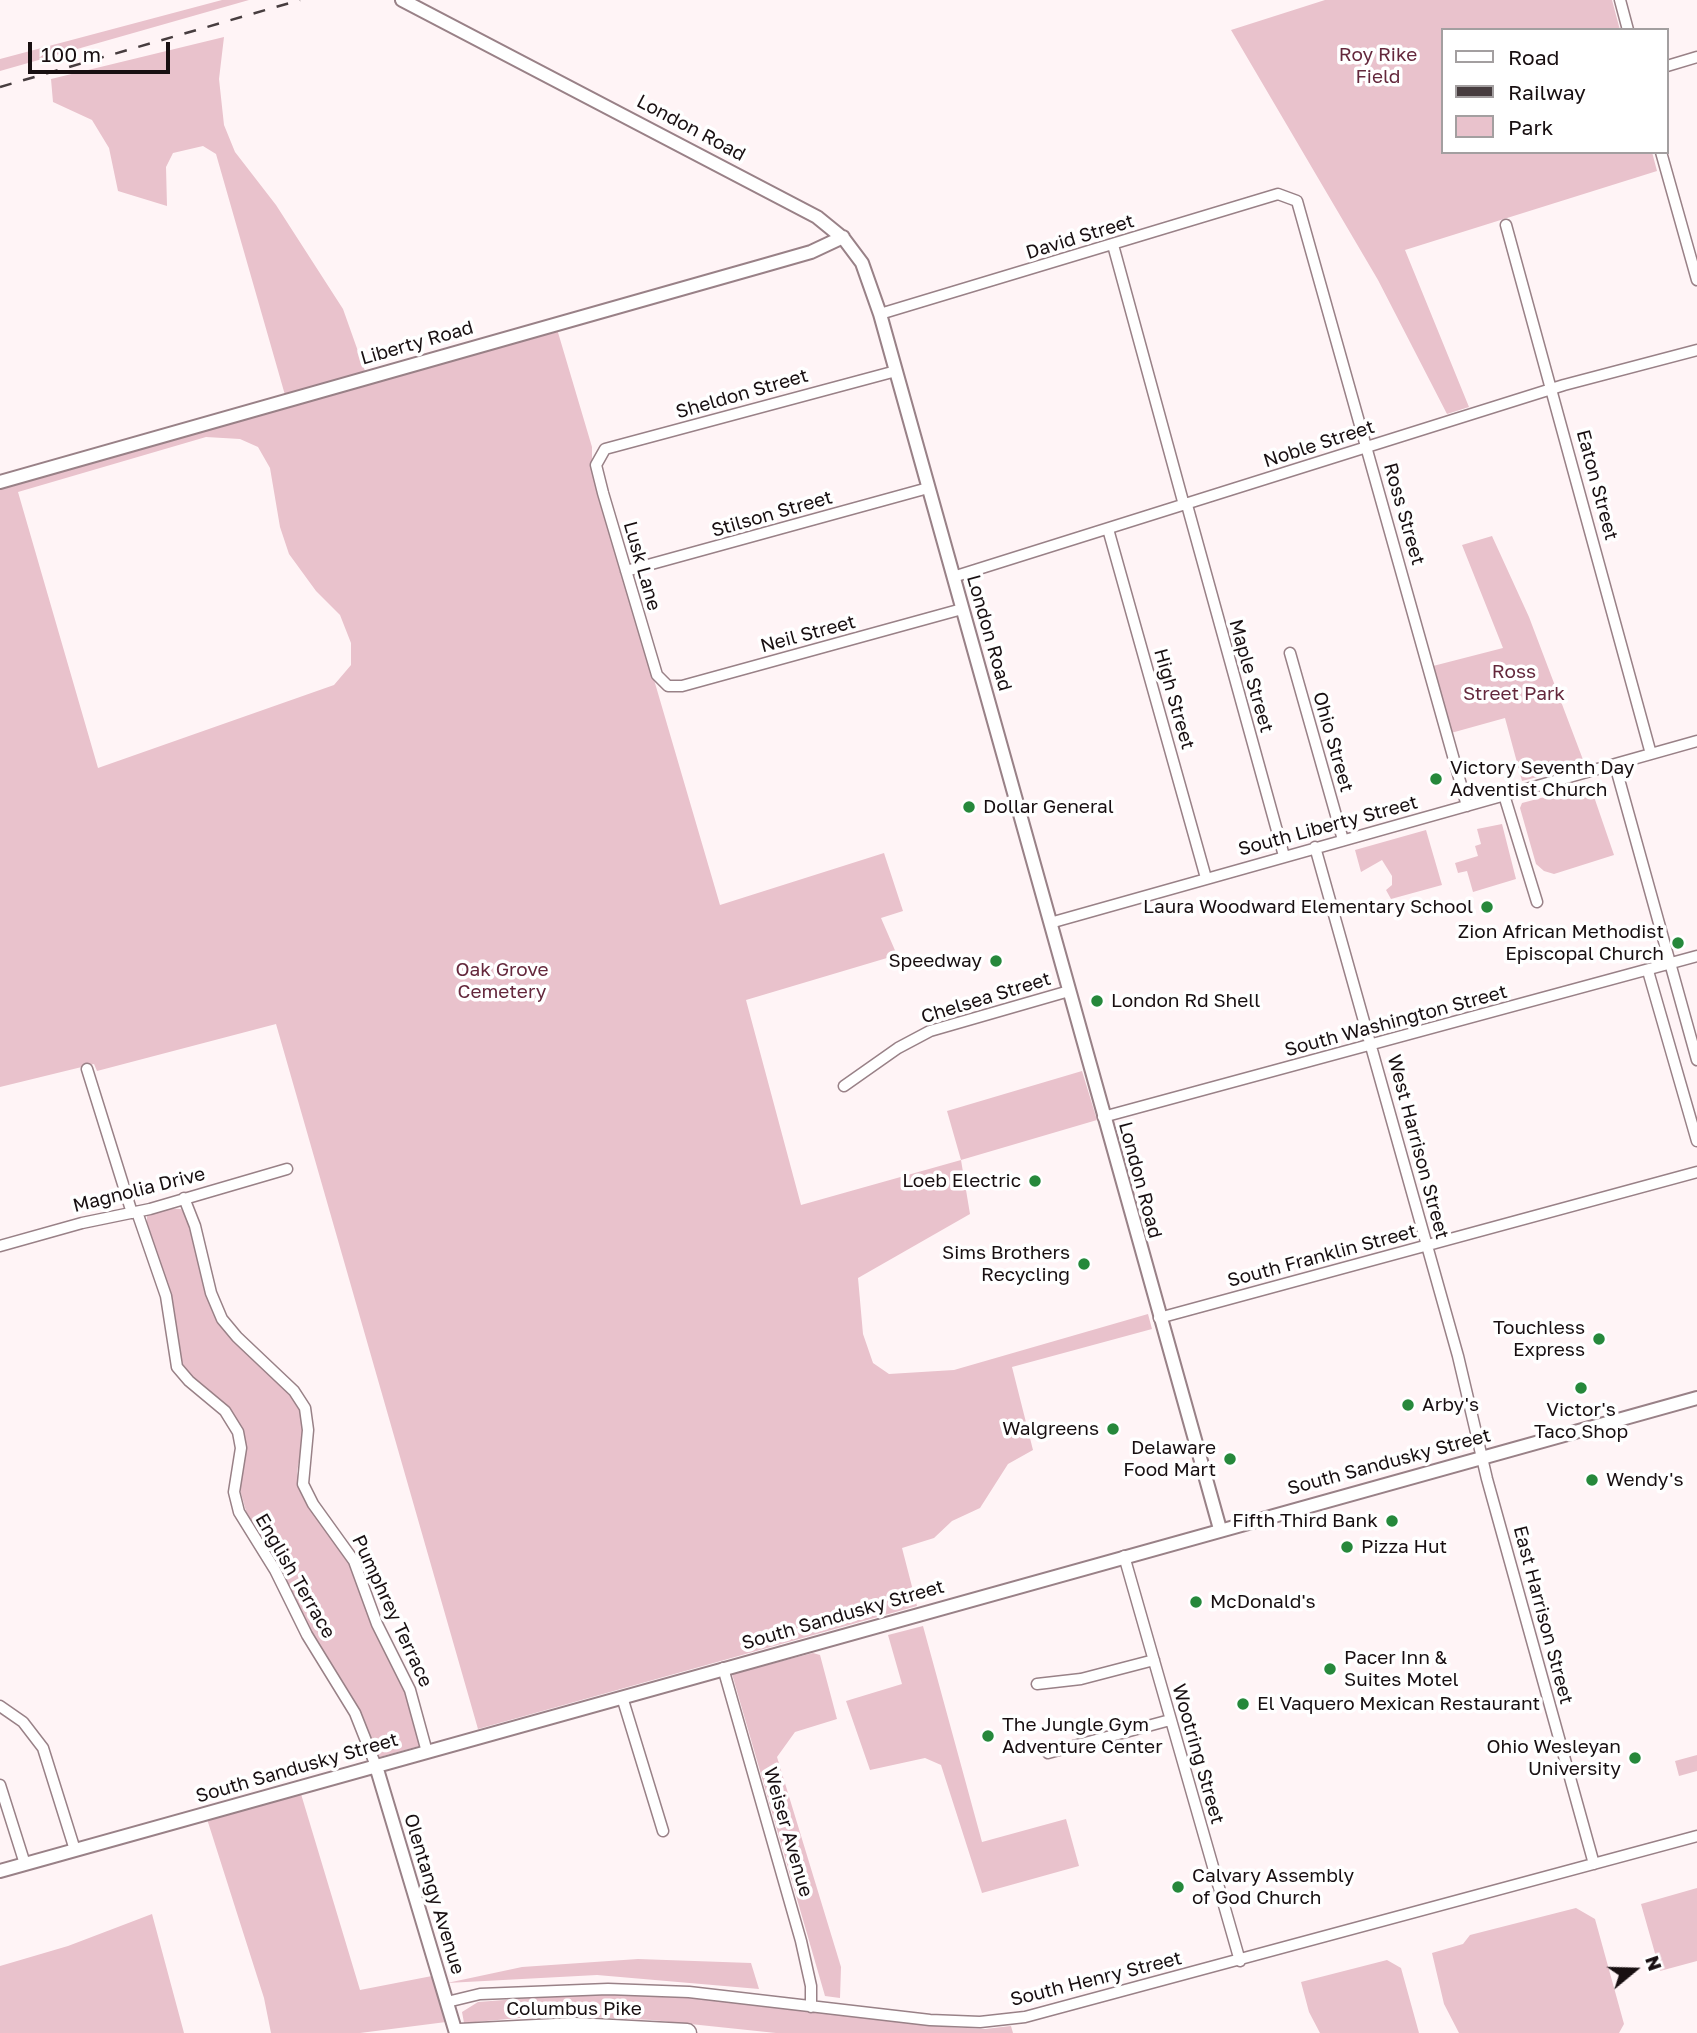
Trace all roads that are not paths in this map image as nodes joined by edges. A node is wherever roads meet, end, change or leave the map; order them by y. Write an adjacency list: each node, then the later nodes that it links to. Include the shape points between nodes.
1 (402, 0): 9 (street, London Road, via 785,199)
2 (1620, 0): 3 (street)
3 (1627, 28)
4 (1697, 57): 5 (street)
5 (1669, 65)
6 (1662, 154): 11 (street)
7 (1289, 196): 10 (street, David Street, via 1278,194); 16 (street, Ross Street, via 1302,212)
8 (1506, 225): 15 (street, Eaton Street)
9 (843, 237): 12 (street, London Road, via 862,262); 18 (street, Liberty Road, via 811,252)
10 (1113, 245): 12 (street, David Street); 20 (street, Maple Street)
11 (1697, 280)
12 (880, 314): 14 (street, London Road)
13 (1697, 350): 15 (street, Noble Street)
14 (896, 371): 17 (street, Sheldon Street, via 610,448); 19 (street, London Road)
15 (1552, 389): 16 (street, Noble Street); 28 (street, Eaton Street)
16 (1367, 446): 20 (street, Noble Street); 31 (street, Ross Street)
17 (599, 455): 22 (street, Lusk Lane, via 596,466)
18 (0, 482)
19 (928, 488): 22 (street, Stilson Street); 23 (street, London Road)
20 (1185, 505): 21 (street, Noble Street); 34 (street, Maple Street)
21 (1108, 529): 23 (street, Noble Street); 35 (street, High Street)
22 (625, 571): 26 (street, Lusk Lane, via 657,675)
23 (953, 577): 24 (street, London Road)
24 (962, 608): 26 (street, Neil Street, via 682,686); 37 (street, London Road)
25 (1290, 653): 32 (street, Ohio Street)
26 (664, 684)
27 (1697, 741): 28 (street, South Liberty Street)
28 (1651, 754): 29 (street, South Liberty Street)
29 (1615, 765): 30 (street, South Liberty Street); 39 (street)
30 (1504, 795): 31 (street, South Liberty Street); 36 (street)
31 (1466, 806): 32 (street, South Liberty Street)
32 (1343, 840): 33 (street, South Liberty Street)
33 (1315, 848): 34 (street, South Liberty Street); 42 (street, West Harrison Street)
34 (1284, 856): 35 (street, South Liberty Street)
35 (1206, 878): 37 (street, South Liberty Street)
36 (1536, 902)
37 (1051, 922): 41 (street, London Road)
38 (1697, 956): 39 (street, South Washington Street)
39 (1670, 964): 40 (street, South Washington Street); 43 (street)
40 (1648, 971): 42 (street, South Washington Street); 47 (street)
41 (1069, 991): 45 (street, Chelsea Street, via 930,1031); 46 (street, London Road)
42 (1372, 1046): 46 (street, South Washington Street); 52 (street, West Harrison Street)
43 (1697, 1060)
44 (87, 1069): 51 (street, English Terrace)
45 (844, 1086)
46 (1103, 1118): 54 (street, London Road)
47 (1697, 1141)
48 (287, 1169): 50 (street, Magnolia Drive)
49 (1697, 1172): 52 (street, South Franklin Street)
50 (184, 1198): 51 (street, Magnolia Drive); 65 (street, Pumphrey Terrace, via 222,1319 294,1391 305,1408 308,1430 303,1484 354,1561 377,1624 410,1690)
51 (135, 1213): 53 (street, Magnolia Drive); 67 (street, English Terrace, via 166,1296 177,1367 225,1411 238,1432 241,1448 234,1492 239,1512 349,1702)
52 (1427, 1245): 54 (street, South Franklin Street); 56 (street, West Harrison Street)
53 (0, 1246)
54 (1158, 1318): 57 (street, London Road)
55 (1697, 1398): 56 (street, South Sandusky Street)
56 (1483, 1457): 57 (street, South Sandusky Street); 73 (street, East Harrison Street)
57 (1220, 1529): 58 (street, South Sandusky Street)
58 (1124, 1556): 59 (street, Wootring Street); 60 (street, South Sandusky Street)
59 (1154, 1660): 61 (street, via 1081,1679); 64 (street, Wootring Street)
60 (723, 1668): 62 (street, South Sandusky Street); 77 (street, Weiser Avenue, via 801,1941)
61 (1037, 1684)
62 (622, 1697): 65 (street, South Sandusky Street); 69 (street)
63 (0, 1706): 71 (street, via 23,1723 43,1748)
64 (1170, 1720): 66 (street); 75 (street, Wootring Street)
65 (427, 1752): 67 (street, South Sandusky Street)
66 (1048, 1753)
67 (376, 1766): 71 (street, South Sandusky Street); 76 (street, Olentangy Avenue)
68 (0, 1785): 72 (street)
69 (663, 1832)
70 (1697, 1836): 73 (street, South Henry Street)
71 (75, 1850): 72 (street, South Sandusky Street)
72 (25, 1864): 74 (street, South Sandusky Street)
73 (1594, 1864): 75 (street, South Henry Street)
74 (0, 1871)
75 (1240, 1961): 77 (street, South Henry Street, via 1006,2020 930,2020)
76 (447, 2002): 77 (street, South Henry Street, via 480,1994 608,1989 690,1992); 78 (street, Olentangy Avenue)
77 (811, 2007)
78 (458, 2033): 79 (highway, Columbus Pike, via 575,2027)
79 (687, 2033)

